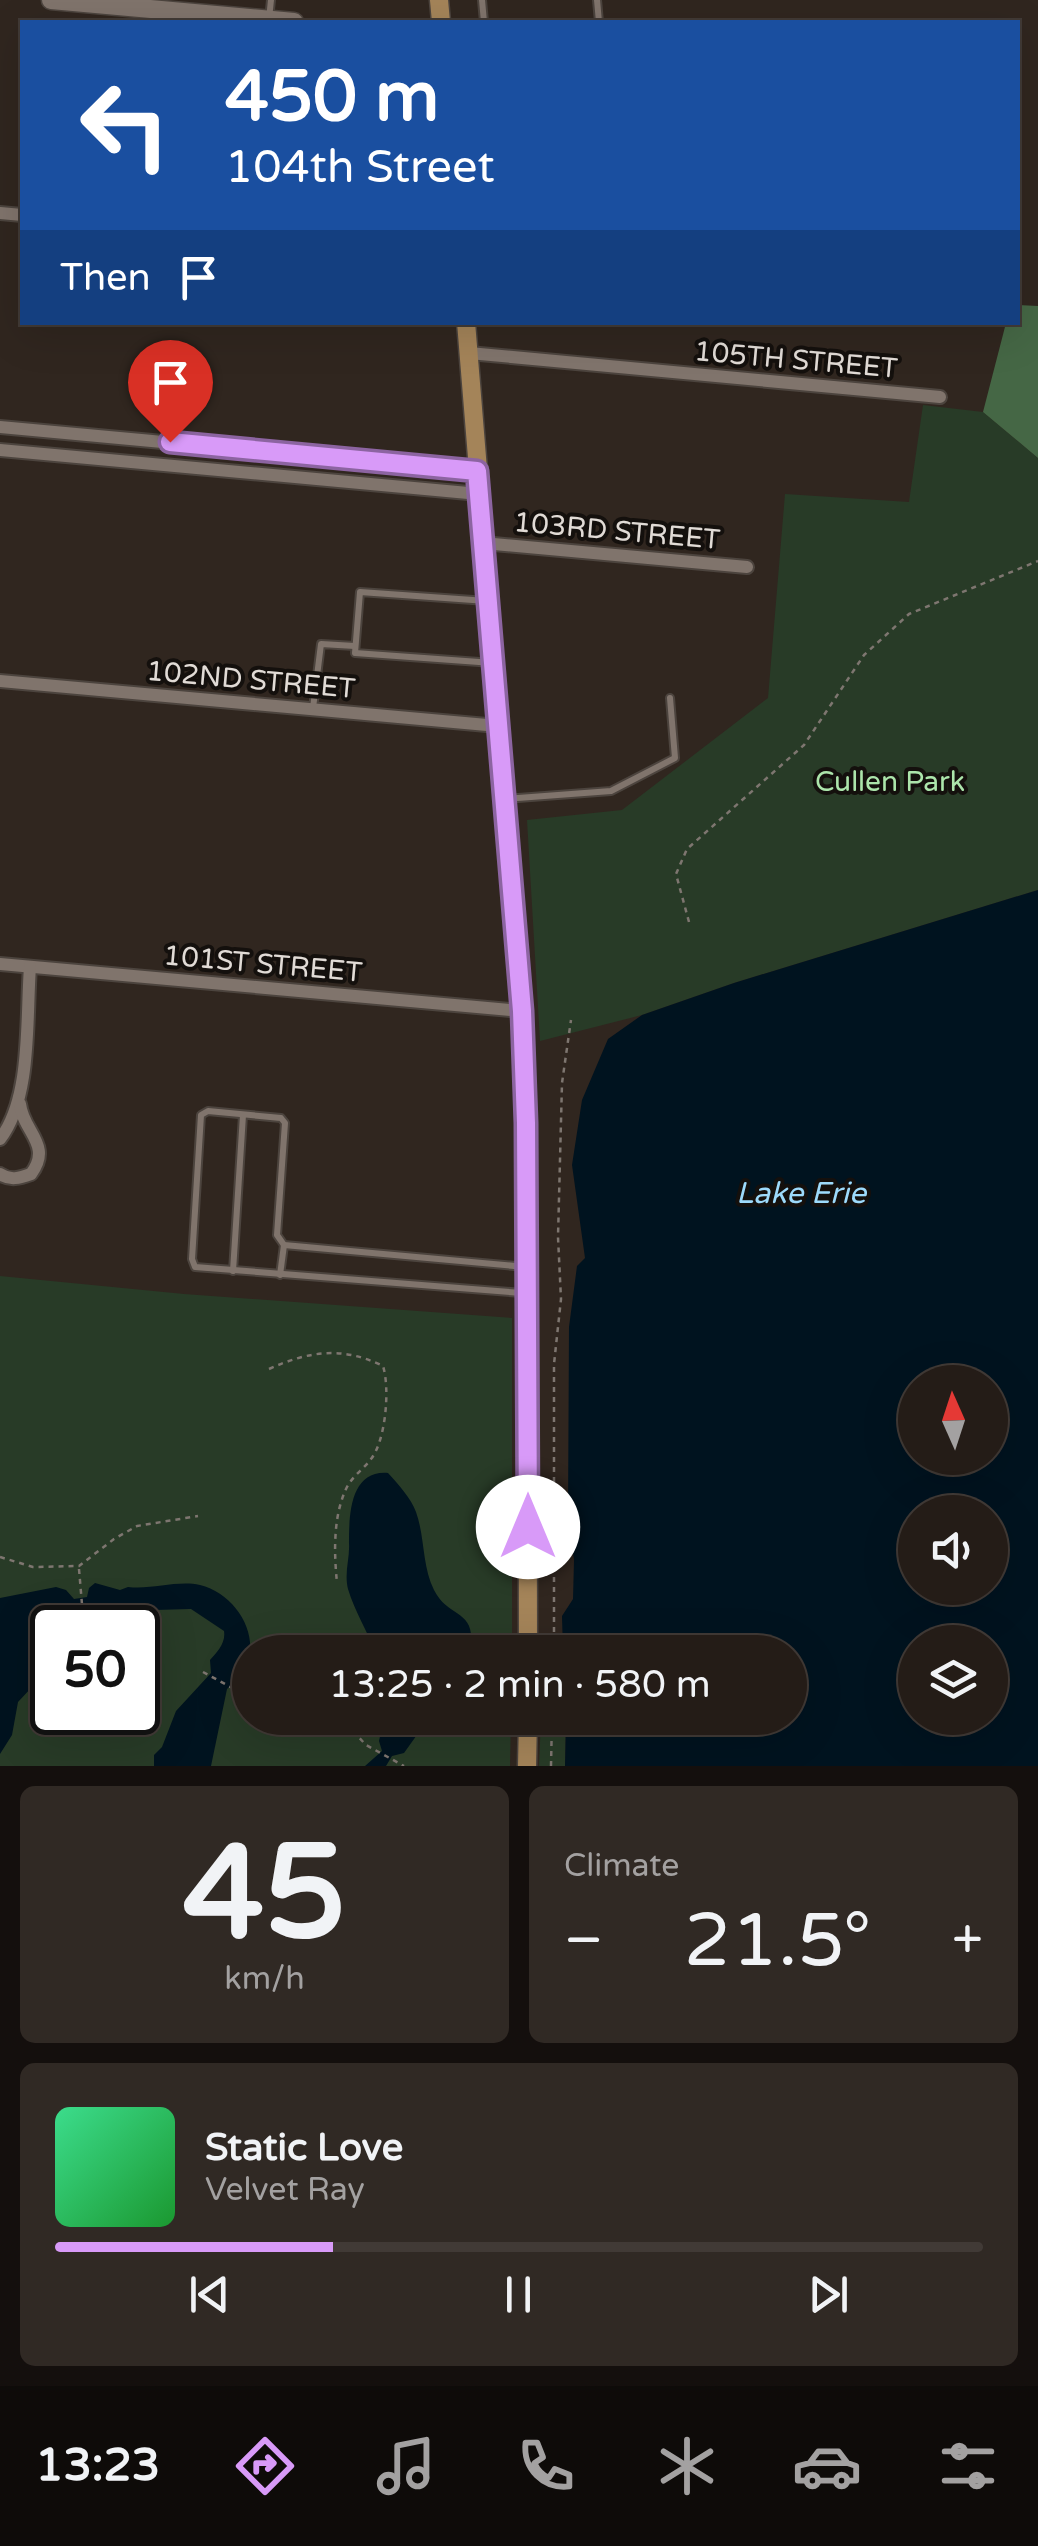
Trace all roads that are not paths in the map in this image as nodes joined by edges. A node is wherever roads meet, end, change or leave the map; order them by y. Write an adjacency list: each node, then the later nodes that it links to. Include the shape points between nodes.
1 (51, 0): 3 (street)
2 (271, 0): 3 (lane)
3 (269, 20)
4 (466, 325): 5 (main road)
5 (469, 353): 6 (street, 105TH STREET); 11 (main road)
6 (940, 397)
7 (0, 427): 8 (street)
8 (204, 446): 10 (street); 11 (street)
9 (0, 450): 10 (street)
10 (202, 468): 12 (street)
11 (477, 471): 12 (main road)
12 (479, 494): 13 (main road)
13 (483, 543): 14 (street, 103RD STREET); 15 (main road)
14 (747, 567)
15 (488, 602): 16 (lane, via 360,592); 17 (main road)
16 (355, 646): 17 (lane, via 355,653); 20 (lane, via 320,644)
17 (493, 663): 21 (main road)
18 (0, 681): 20 (street, 102ND STREET)
19 (670, 698): 22 (lane, via 675,758 611,791)
20 (313, 709): 21 (street, 102ND STREET)
21 (498, 726): 22 (main road)
22 (505, 799): 25 (main road)
23 (0, 964): 24 (street, 101ST STREET)
24 (30, 967): 25 (street, 101ST STREET); 26 (street)
25 (522, 1011): 31 (main road)
26 (19, 1102): 28 (street); 29 (street, via 40,1156 31,1174)
27 (243, 1114): 30 (lane, via 285,1122 277,1235); 32 (lane); 32 (lane, via 208,1112 199,1120 192,1263)
28 (0, 1139)
29 (0, 1174)
30 (284, 1245): 31 (lane); 33 (lane)
31 (527, 1267): 34 (main road)
32 (233, 1271): 33 (lane)
33 (280, 1275): 34 (lane)
34 (527, 1293): 35 (main road)
35 (528, 1635)
36 (527, 1735): 37 (main road)
37 (526, 1766)

